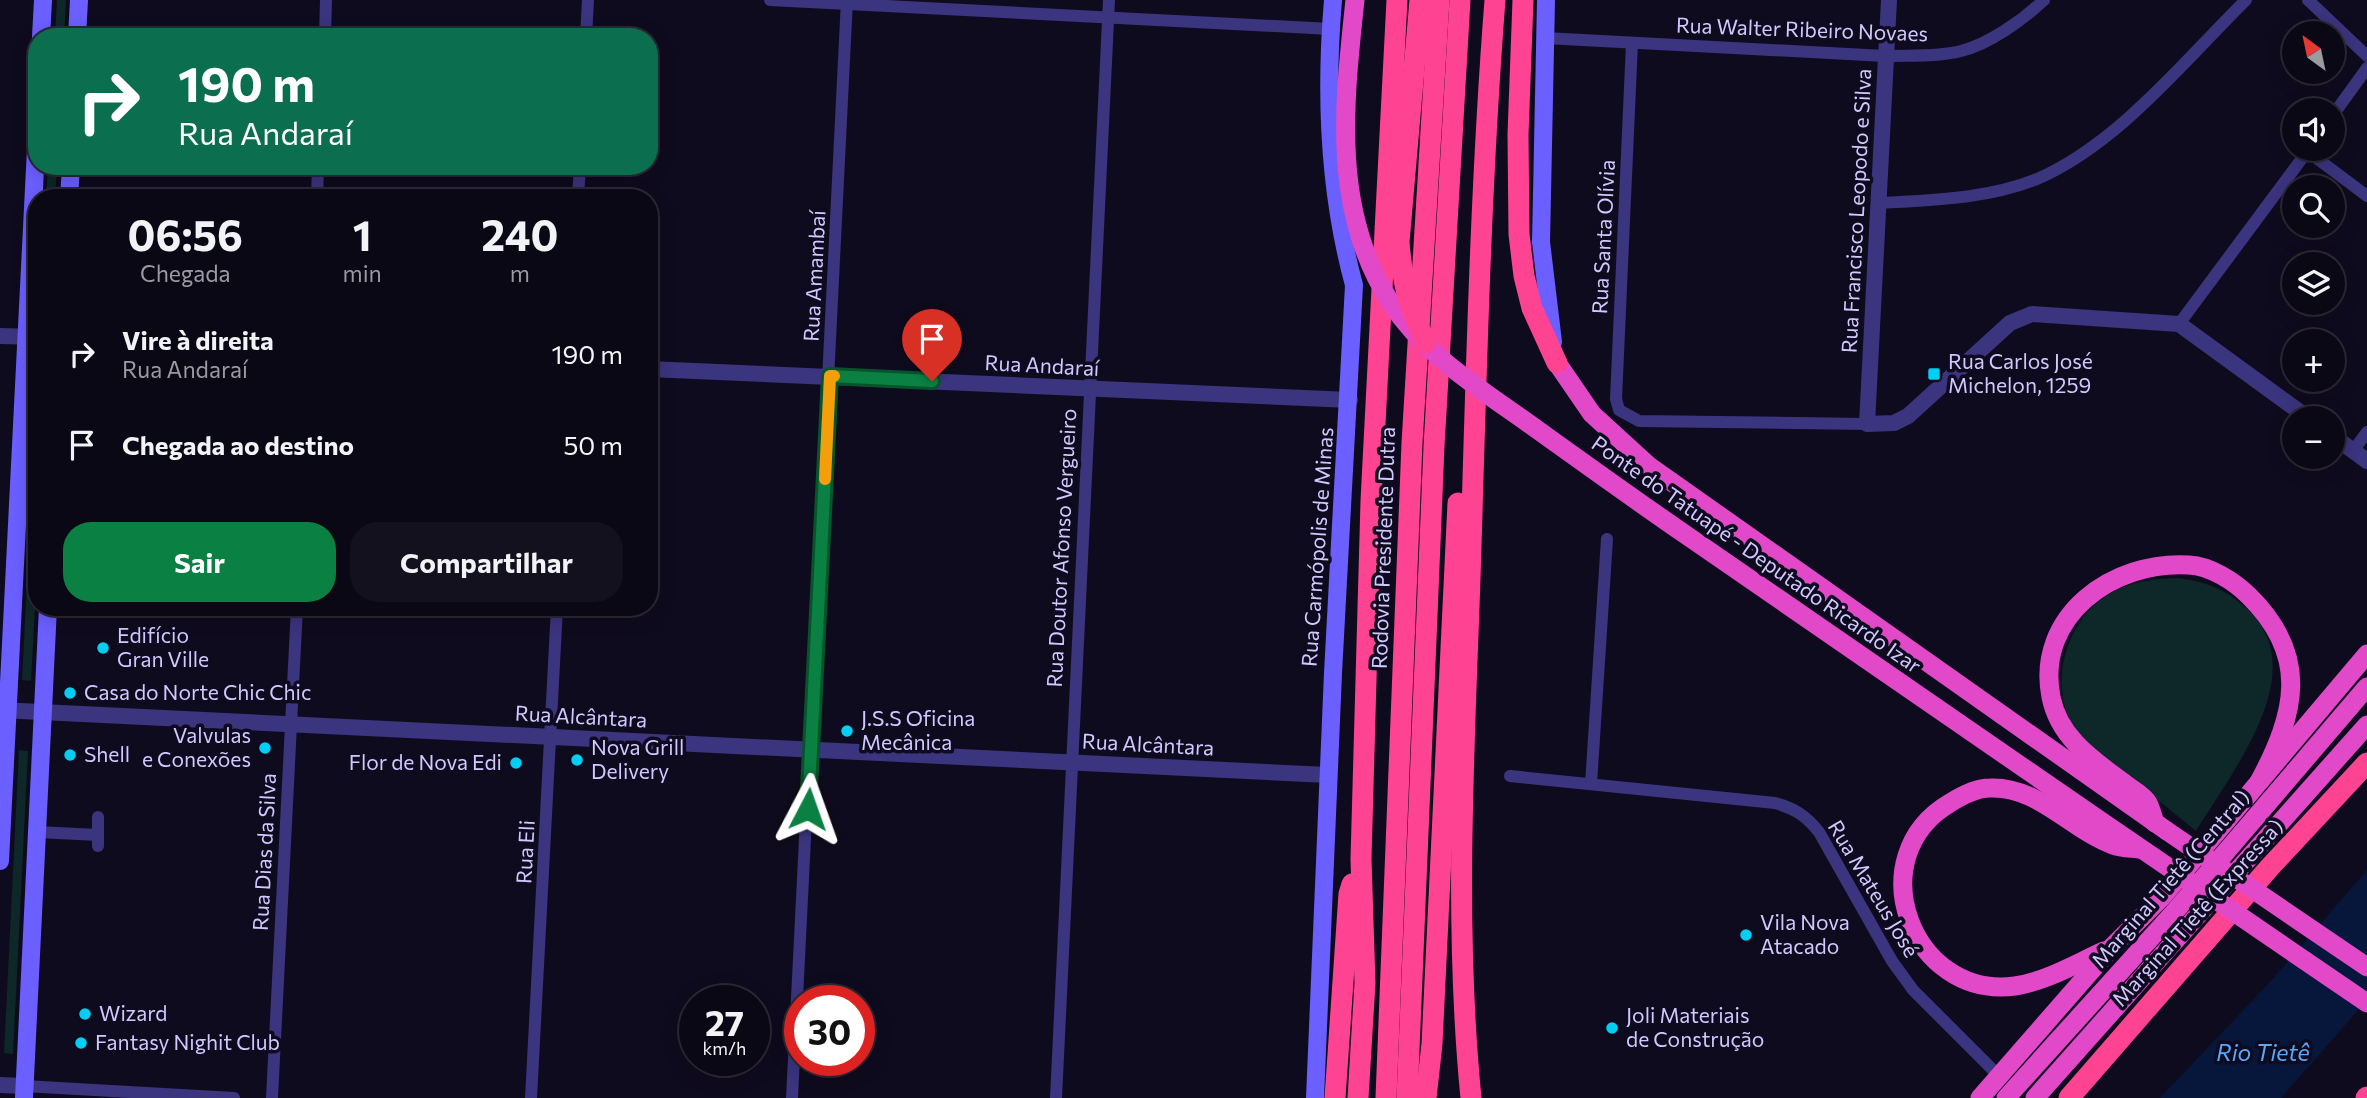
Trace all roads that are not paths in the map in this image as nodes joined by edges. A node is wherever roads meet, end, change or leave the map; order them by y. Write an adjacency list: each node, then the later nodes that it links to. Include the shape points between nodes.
1 (43, 0): 22 (main road)
2 (79, 0): 23 (main road)
3 (326, 0): 24 (street)
4 (587, 0): 25 (street)
5 (770, 0): 20 (street)
6 (1109, 0): 21 (street, Rua Doutor Afonso Vergueiro)
7 (1333, 0): 26 (main road, Rua Carmópolis de Minas)
8 (1356, 0): 41 (highway, Ponte do Tatuapé - Deputado Ricardo Izar, bridge, via 1344,135 1357,232 1391,304)
9 (1397, 0): 76 (highway, Rodovia Presidente Dutra, via 1371,501)
10 (1420, 0): 41 (highway, bridge, via 1399,242 1410,312)
11 (1439, 0): 92 (highway, Rodovia Presidente Dutra, via 1412,457)
12 (1460, 0): 93 (highway, via 1434,446)
13 (1494, 0): 40 (highway)
14 (1524, 0): 42 (highway, via 1519,234 1532,308)
15 (1546, 0): 27 (main road)
16 (1889, 0): 29 (street, Rua Francisco Leopodo e Silva)
17 (2043, 0): 29 (street, Rua Walter Ribeiro Novaes, via 1985,41 1961,51)
18 (2246, 0): 36 (street, via 2115,130 2058,168 1998,191)
19 (2308, 0): 30 (street)
20 (847, 2): 21 (street); 44 (street, Rua Amambaí)
21 (1108, 17): 26 (street); 46 (street, Rua Doutor Afonso Vergueiro)
22 (41, 28)
23 (77, 28)
24 (325, 28)
25 (586, 28)
26 (1331, 29): 47 (main road, Rua Carmópolis de Minas, via 1333,166 1354,285)
27 (1545, 38): 28 (street, Rua Walter Ribeiro Novaes); 42 (main road, via 1541,242)
28 (1632, 43): 29 (street, Rua Walter Ribeiro Novaes); 49 (street, Rua Santa Olívia, via 1619,410 1639,421)
29 (1885, 56): 36 (street, Rua Francisco Leopodo e Silva)
30 (2367, 56)
31 (2367, 68): 32 (street)
32 (2345, 98)
33 (2300, 161): 37 (street)
34 (2322, 161): 35 (street)
35 (2367, 196)
36 (1880, 203): 49 (street, Rua Francisco Leopodo e Silva)
37 (2179, 324): 48 (street); 49 (street, via 2032,314 2010,323 1908,416 1894,423)
38 (0, 336): 39 (street)
39 (28, 337)
40 (1478, 340): 94 (highway, via 1464,422 1455,548); 95 (highway, via 1464,766 1465,1031)
41 (1426, 343): 75 (highway, Ponte do Tatuapé - Deputado Ricardo Izar, bridge, via 1452,368 1633,498)
42 (1558, 363): 73 (highway, Ponte do Tatuapé - Deputado Ricardo Izar, via 1592,414 1649,466)
43 (658, 369): 44 (street, Rua Andaraí)
44 (830, 376): 46 (street, Rua Andaraí); 65 (street, Rua Amambaí)
45 (28, 378): 60 (main road)
46 (1088, 389): 47 (street, Rua Andaraí); 66 (street, Rua Doutor Afonso Vergueiro)
47 (1350, 400): 68 (main road, Rua Carmópolis de Minas)
48 (2292, 406)
49 (1867, 424)
50 (2367, 432): 52 (street)
51 (2345, 445): 52 (street)
52 (2353, 451): 53 (street)
53 (2367, 461)
54 (1607, 539): 71 (street)
55 (48, 616): 61 (main road)
56 (297, 616): 62 (street, Rua Dias da Silva)
57 (557, 616): 64 (street, Rua Eli)
58 (2367, 654): 70 (highway)
59 (2367, 687): 97 (highway, Marginal Tietê (Central), via 2177,909)
60 (4, 710): 61 (street, Rua Alcântara); 77 (main road)
61 (43, 712): 62 (street, Rua Alcântara); 74 (main road)
62 (291, 724): 64 (street, Rua Alcântara); 85 (street, Rua Dias da Silva)
63 (2367, 725): 98 (highway, Marginal Tietê (Central))
64 (552, 737): 65 (street, Rua Alcântara); 86 (street, Rua Eli)
65 (811, 750): 66 (street, Rua Alcântara); 87 (street, Rua Amambaí)
66 (1071, 763): 68 (street, Rua Alcântara); 88 (street, Rua Doutor Afonso Vergueiro)
67 (2367, 763): 99 (highway, Marginal Tietê (Expressa))
68 (1328, 775): 89 (main road, Rua Carmópolis de Minas)
69 (1510, 776): 71 (street, Rua Mateus José)
70 (2259, 782): 73 (highway, via 2277,748 2292,685 2288,655 2268,614 2241,588 2190,565 2131,573 2100,587 2062,623 2051,649 2051,699 2062,727 2082,752 2147,801); 78 (highway, via 2163,896)
71 (1591, 784): 81 (street, Rua Mateus José, via 1775,803 1807,817 1913,990)
72 (99, 817): 74 (street, via 98,840)
73 (2161, 827): 79 (highway, Ponte do Tatuapé - Deputado Ricardo Izar, bridge)
74 (37, 832): 83 (main road)
75 (2139, 849): 78 (highway, via 2114,845 2020,791 1988,788 1935,812 1904,861 1900,886 1918,939 1959,977 2012,986 2038,982); 80 (highway, Ponte do Tatuapé - Deputado Ricardo Izar, bridge)
76 (1361, 859): 90 (highway, via 1349,894); 91 (highway, via 1365,983)
77 (0, 860)
78 (2111, 947): 81 (highway)
79 (2367, 967)
80 (2367, 1003)
81 (1999, 1076): 96 (highway)
82 (0, 1085): 83 (street)
83 (24, 1092): 84 (street)
84 (234, 1098)
85 (272, 1098)
86 (531, 1098)
87 (792, 1098)
88 (1056, 1098)
89 (1315, 1098)
90 (1335, 1098)
91 (1358, 1098)
92 (1387, 1098)
93 (1407, 1098)
94 (1426, 1098)
95 (1471, 1098)
96 (1980, 1098)
97 (2006, 1098)
98 (2035, 1098)
99 (2068, 1098)

